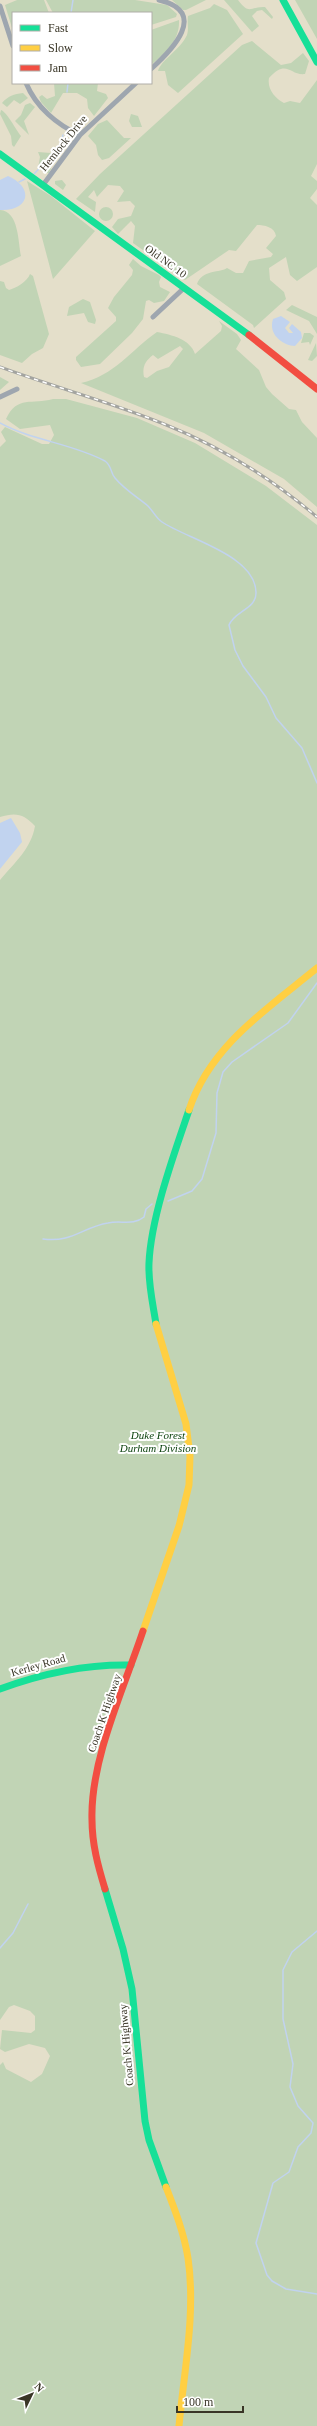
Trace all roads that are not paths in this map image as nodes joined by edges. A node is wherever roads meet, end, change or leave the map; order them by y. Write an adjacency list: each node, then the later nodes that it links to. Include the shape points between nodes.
1 (159, 0): 6 (street, via 180,10 184,27 177,44)
2 (282, 0): 5 (street)
3 (0, 6): 4 (street)
4 (12, 43)
5 (317, 62)
6 (152, 68)
7 (26, 84): 9 (street, via 34,99 46,113)
8 (135, 84): 9 (street, Hemlock Drive)
9 (80, 135): 11 (street, Hemlock Drive)
10 (0, 154): 11 (street, Old NC 10)
11 (43, 185): 12 (street, Old NC 10)
12 (184, 288): 13 (street); 15 (street, Old NC 10, via 291,366)
13 (153, 317)
14 (17, 389): 16 (street)
15 (317, 389)
16 (0, 397)
17 (317, 968): 18 (street, Coach K Highway, via 237,1033 214,1059 196,1088 174,1152 154,1229 149,1280 157,1329 186,1424 190,1471 180,1526)
18 (132, 1665): 19 (street, Kerley Road, via 65,1667 38,1674); 20 (street, Coach K Highway, via 98,1768 92,1805 92,1828 98,1863 124,1950 132,1989 146,2128 178,2220 187,2256 190,2284)
19 (0, 1689)
20 (179, 2426)

